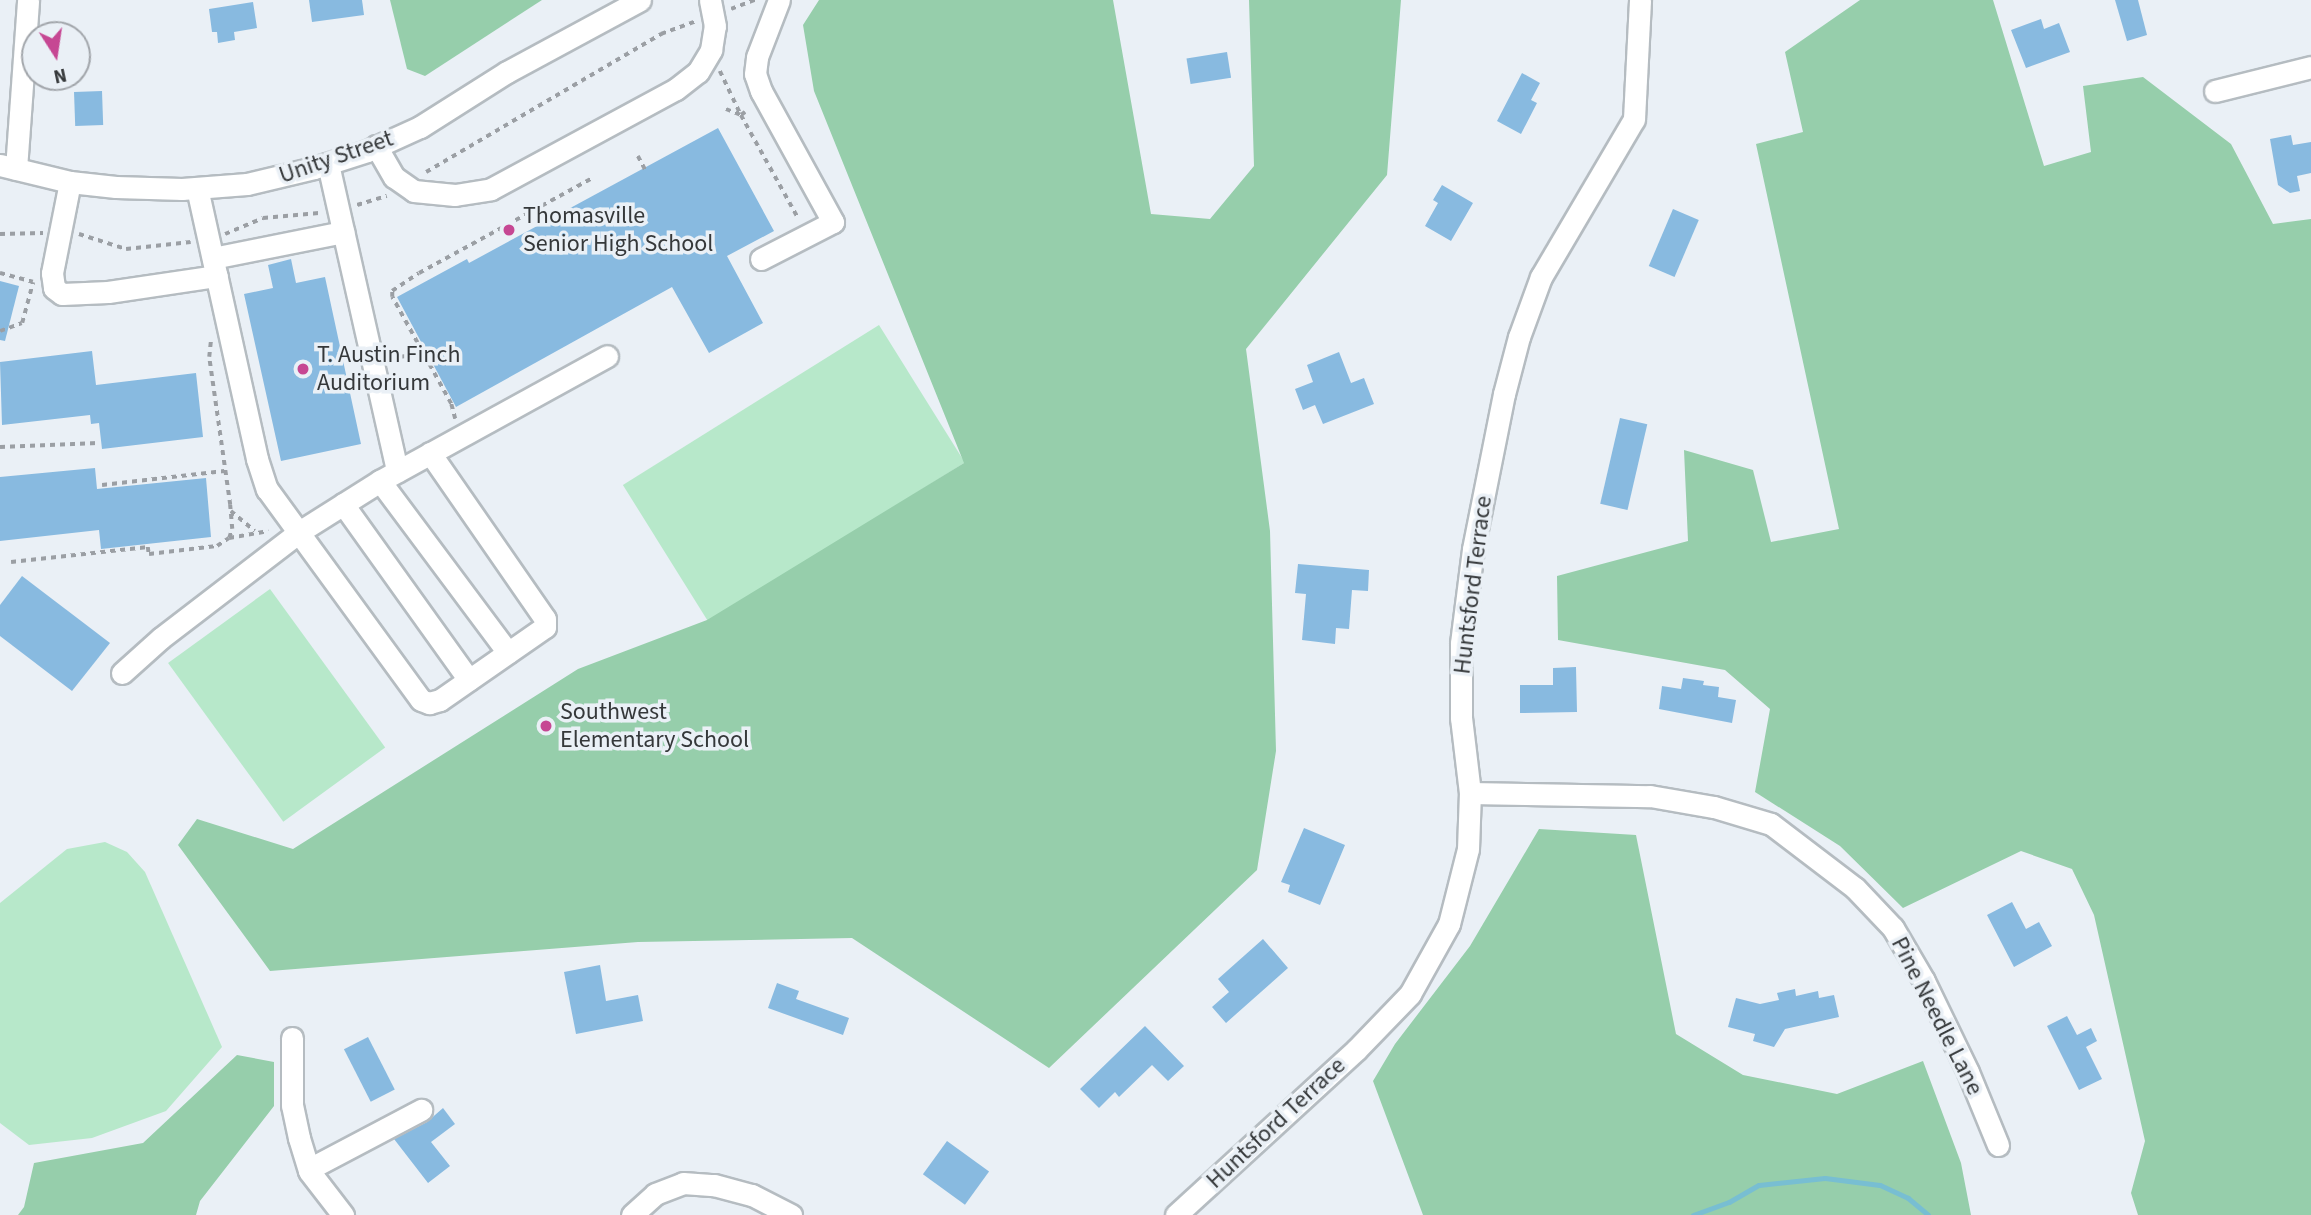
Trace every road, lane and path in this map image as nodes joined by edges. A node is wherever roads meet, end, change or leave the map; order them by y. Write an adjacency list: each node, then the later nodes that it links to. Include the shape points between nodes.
1 (28, 0): 15 (street)
2 (640, 0): 12 (street, Unity Street, via 507,72 420,127)
3 (755, 0): 6 (path)
4 (779, 0): 25 (street, via 755,74 833,222)
5 (1640, 0): 48 (street, Huntsford Terrace, via 1634,119 1541,277 1504,394 1473,549 1461,643 1461,718)
6 (712, 8): 7 (street); 19 (path)
7 (711, 50): 11 (path); 19 (street, via 698,72 676,89 491,189 455,195 414,191)
8 (2311, 67): 9 (street)
9 (2214, 91)
10 (726, 109): 11 (path)
11 (743, 113): 21 (path)
12 (376, 146): 14 (street, Unity Street); 19 (street, via 394,177)
13 (638, 156): 16 (path)
14 (328, 164): 20 (street, Unity Street, via 247,184); 22 (street)
15 (8, 167): 18 (street, Unity Street)
16 (647, 173)
17 (591, 179): 30 (path, via 392,291)
18 (69, 182): 20 (street, Unity Street); 26 (street, via 51,273 54,288 62,294 108,292)
19 (406, 185)
20 (197, 188): 26 (street)
21 (802, 225)
22 (343, 232): 26 (street); 32 (street)
23 (47, 233): 24 (path)
24 (44, 244)
25 (761, 259)
26 (215, 267): 28 (street)
27 (0, 273): 29 (path, via 33,280 22,323)
28 (227, 322): 37 (path, via 215,330 209,343); 43 (street, via 267,489)
29 (0, 331)
30 (423, 354): 32 (path); 33 (path, via 451,404)
31 (607, 356): 33 (street)
32 (371, 361): 38 (street)
33 (460, 436): 36 (street)
34 (98, 443): 35 (path)
35 (0, 447)
36 (430, 453): 38 (street); 45 (street, via 545,619 545,627)
37 (224, 471): 39 (path); 41 (path)
38 (389, 476): 40 (street); 45 (street)
39 (102, 485)
40 (343, 504): 43 (street); 47 (street)
41 (230, 510): 42 (path); 44 (path, via 232,529 218,546 149,554 148,547)
42 (256, 532)
43 (299, 532): 46 (street); 47 (street, via 421,699 429,704 440,700)
44 (11, 562)
45 (508, 653): 47 (street)
46 (122, 673)
47 (469, 680)
48 (1470, 793): 51 (street, Pine Needle Lane, via 1650,796 1714,807 1771,824 1854,888 1893,928 1924,981); 56 (street, Huntsford Terrace, via 1468,849 1449,924 1410,994 1356,1050)
49 (292, 1038): 52 (street, via 292,1105)
50 (421, 1110): 52 (street)
51 (1998, 1145)
52 (309, 1169): 53 (street)
53 (343, 1215)
54 (632, 1215): 55 (street, via 655,1194 687,1183 752,1195)
55 (791, 1215)
56 (1176, 1215)

